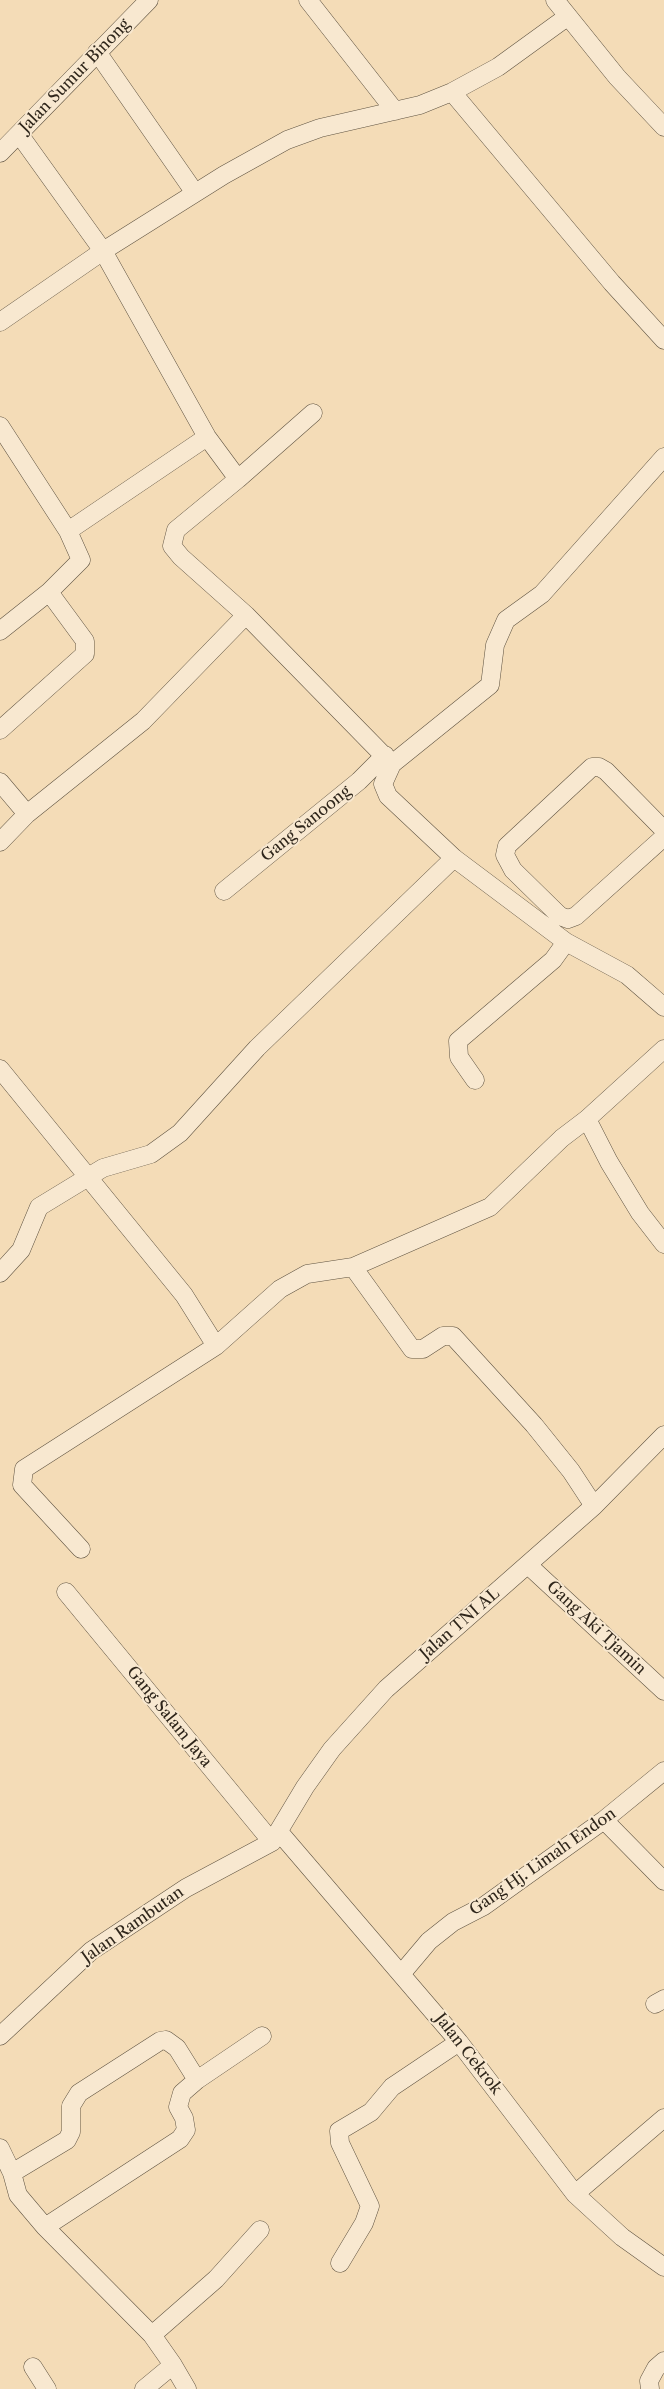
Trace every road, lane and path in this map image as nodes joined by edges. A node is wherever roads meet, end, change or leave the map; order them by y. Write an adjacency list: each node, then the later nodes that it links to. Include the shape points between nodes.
1 (149, 0): 5 (street, Jalan Sumur Binong)
2 (308, 0): 7 (street)
3 (555, 0): 4 (street)
4 (567, 17): 6 (street, via 498,67); 8 (street, via 617,77)
5 (97, 52): 9 (street, Jalan Sumur Binong); 11 (street)
6 (452, 92): 7 (street); 14 (street)
7 (395, 111): 11 (street, via 320,128 287,140)
8 (664, 126)
9 (19, 134): 10 (street, Jalan Sumur Binong); 12 (street)
10 (0, 152)
11 (195, 193): 12 (street)
12 (103, 251): 13 (street); 17 (street)
13 (0, 322)
14 (664, 340)
15 (313, 413): 19 (street)
16 (0, 426): 20 (street)
17 (206, 437): 19 (street); 20 (street)
18 (663, 460): 25 (street, Gang Sanoong, via 542,594 506,620 495,645 490,685)
19 (238, 479): 22 (street, via 176,530 172,546)
20 (68, 531): 21 (street, via 81,560)
21 (48, 592): 23 (street); 24 (street, via 85,641 85,654)
22 (246, 616): 25 (street); 27 (street, via 142,721)
23 (0, 631)
24 (0, 730)
25 (389, 759): 31 (street, via 383,784 388,796); 32 (street, Gang Sanoong)
26 (0, 782): 27 (street)
27 (26, 814): 30 (street)
28 (664, 830): 29 (street, via 606,771 592,767 507,846 506,855 514,870 560,916 568,919 576,916)
29 (664, 837)
30 (0, 842)
31 (454, 858): 33 (street); 39 (street, via 257,1048 180,1133 151,1154 103,1168)
32 (224, 891)
33 (566, 942): 34 (street, via 627,975); 37 (street, via 553,960 458,1041 459,1057)
34 (664, 1007)
35 (664, 1049): 38 (street)
36 (0, 1068): 39 (street)
37 (475, 1080)
38 (587, 1119): 40 (street, via 640,1213); 41 (street, via 562,1138 490,1207)
39 (89, 1178): 42 (street, via 39,1207 21,1250); 43 (street, via 184,1295)
40 (664, 1244)
41 (353, 1267): 43 (street, via 307,1274 280,1289); 45 (street, via 412,1349 424,1349 443,1336 453,1336 534,1425)
42 (0, 1273)
43 (216, 1346): 46 (street, via 24,1469 22,1485)
44 (662, 1441): 45 (street, Jalan TNI AL)
45 (594, 1506): 47 (street, Jalan TNI AL)
46 (81, 1548)
47 (528, 1565): 49 (street, Gang Aki Tjamin); 52 (street, Jalan TNI AL, via 386,1689 332,1749)
48 (66, 1592): 52 (street, Gang Salam Jaya)
49 (664, 1692)
50 (664, 1771): 51 (street, Gang Hj. Limah Endon)
51 (604, 1820): 53 (street); 54 (street, Gang Hj. Limah Endon, via 484,1906 453,1922 429,1941)
52 (276, 1838): 54 (street, Jalan Cekrok); 55 (street, Jalan Rambutan, via 186,1888 91,1950)
53 (664, 1881)
54 (402, 1974): 57 (street, Jalan Cekrok)
55 (0, 2036)
56 (262, 2036): 58 (street)
57 (459, 2042): 62 (street, Jalan Cekrok); 65 (street, via 392,2087 371,2112 339,2131 340,2143 370,2206 364,2223)
58 (197, 2080): 61 (street, via 176,2048 166,2040 160,2041 79,2093 71,2106 71,2132 67,2140); 63 (street, via 178,2101 186,2130 180,2139)
59 (664, 2118): 62 (street)
60 (0, 2148): 61 (street)
61 (12, 2173): 63 (street, via 18,2195)
62 (575, 2194): 66 (street, Jalan Cekrok, via 622,2237)
63 (45, 2227): 67 (street)
64 (260, 2230): 67 (street, via 216,2279)
65 (340, 2263)
66 (664, 2267)
67 (152, 2336): 69 (street)
68 (664, 2362): 74 (street, via 656,2368)
69 (173, 2365): 72 (street); 73 (street)
70 (33, 2367): 71 (street)
71 (47, 2389)
72 (144, 2389)
73 (187, 2389)
74 (650, 2389)

